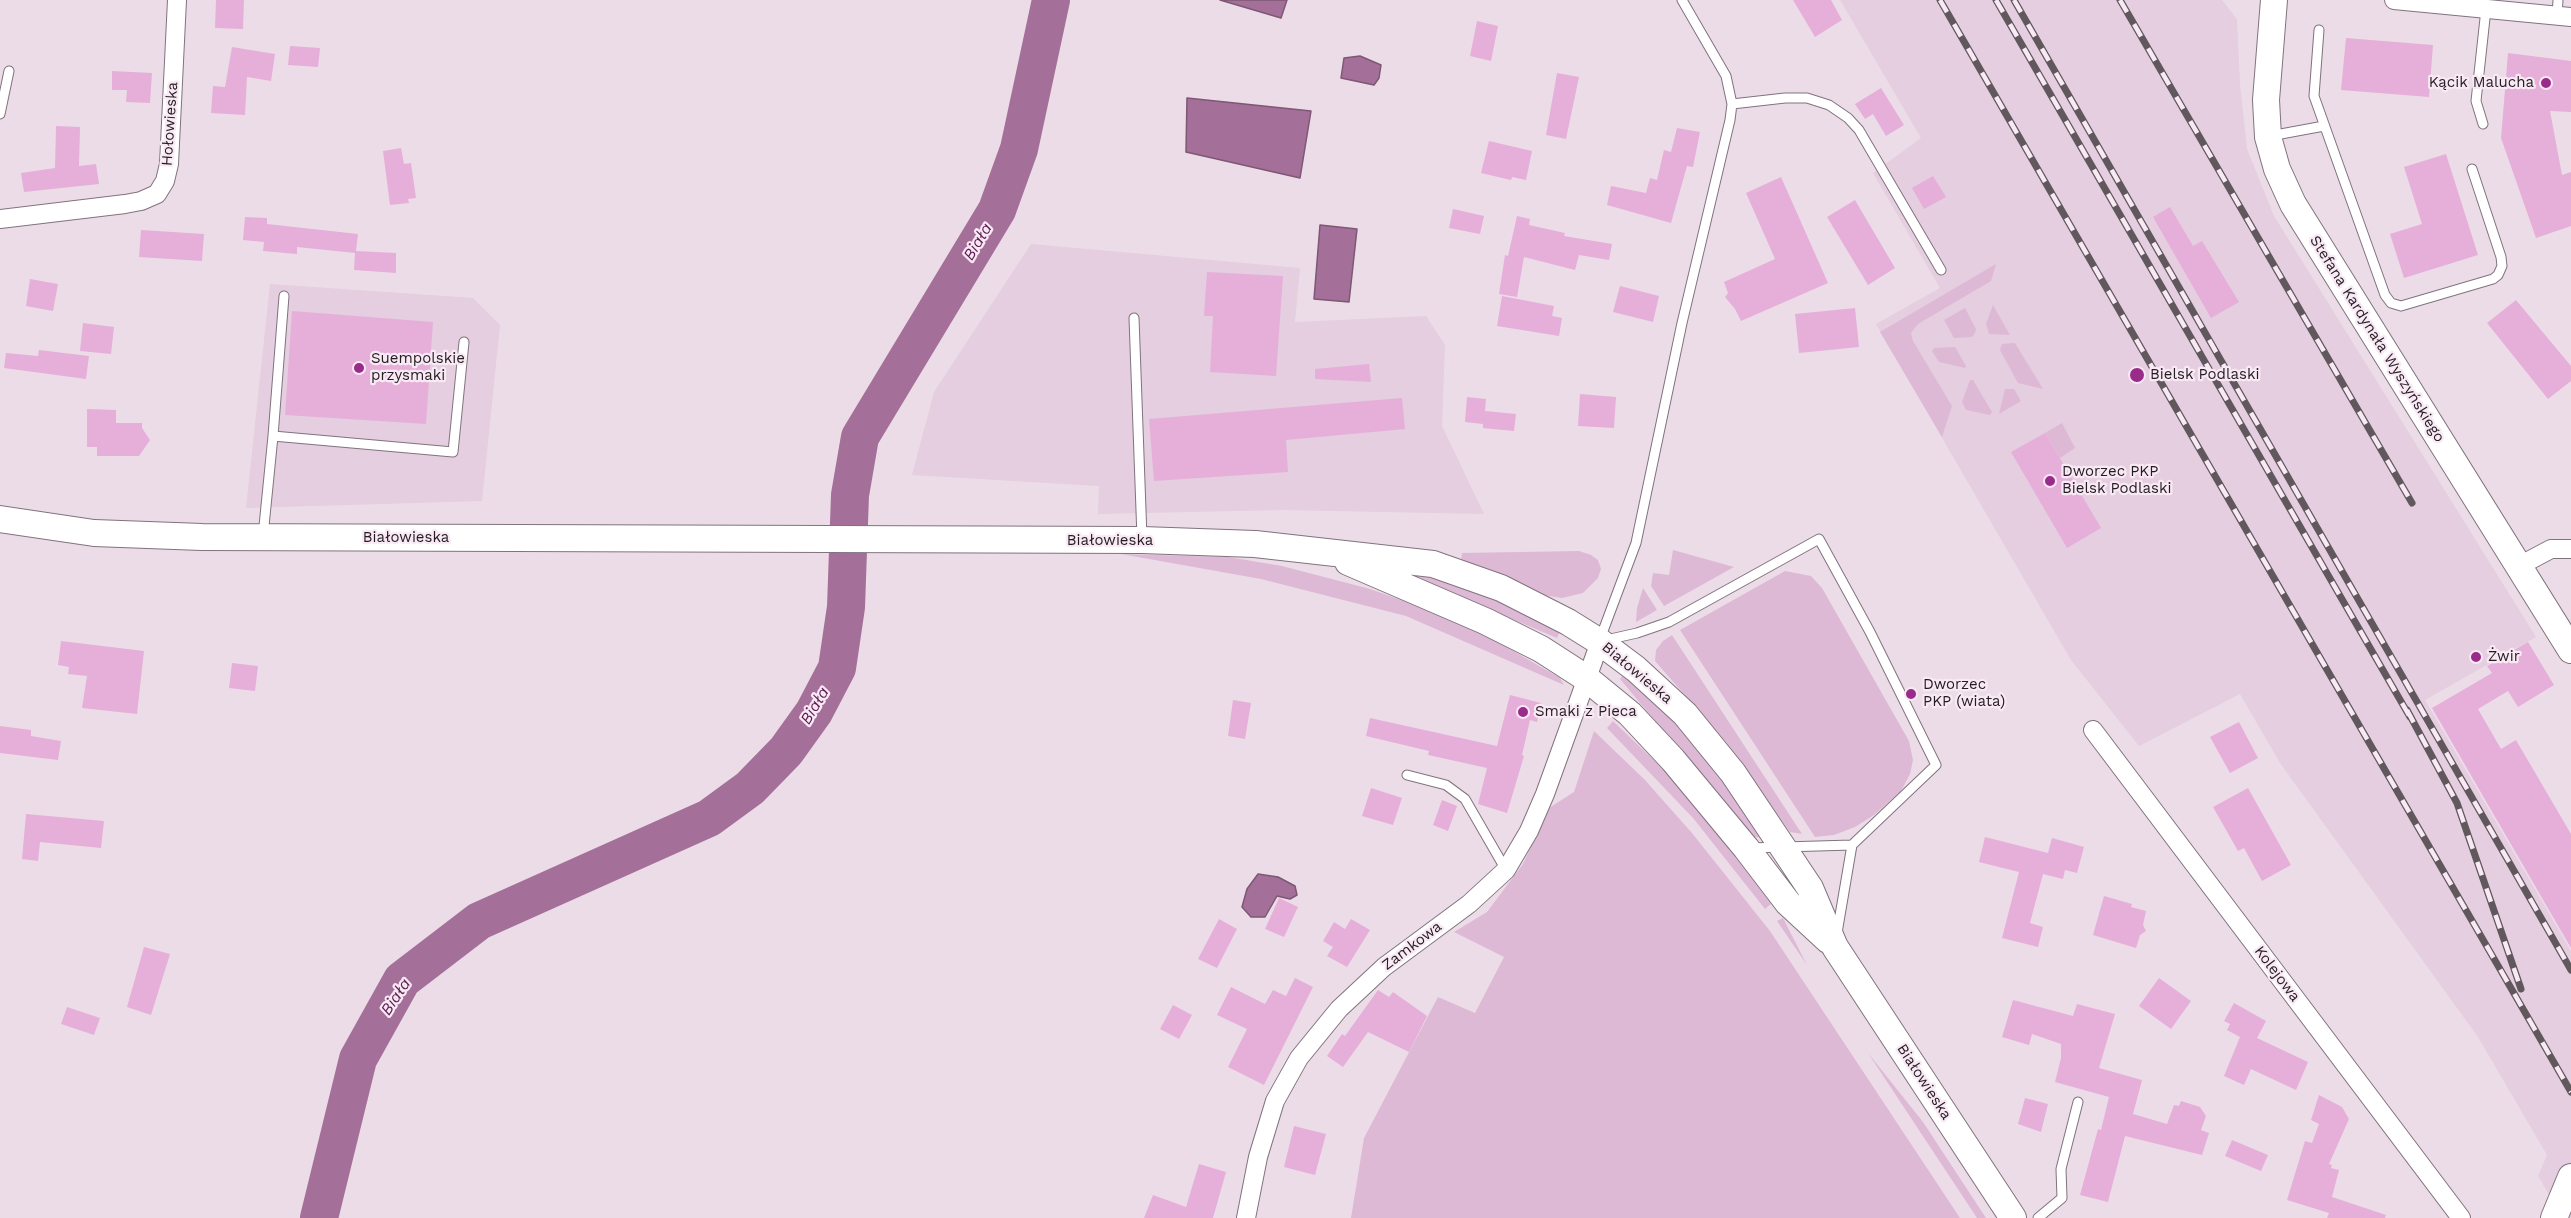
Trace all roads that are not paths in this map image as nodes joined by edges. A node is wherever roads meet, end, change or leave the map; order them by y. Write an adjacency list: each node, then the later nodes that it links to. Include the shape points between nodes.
1 (177, 0): 16 (street, Hołowieska, via 169,164 157,194 125,204)
2 (1682, 0): 10 (lane, via 1726,76)
3 (2270, 0): 4 (street)
4 (2274, 0): 14 (main road, Stefana Kardynała Wyszyńskiego, via 2266,100)
5 (2394, 0): 6 (street)
6 (2486, 9): 7 (street); 12 (lane, via 2476,101)
7 (2562, 11)
8 (2319, 30): 13 (lane, via 2314,96)
9 (9, 71): 11 (lane)
10 (1732, 104): 17 (lane, via 1808,98 1848,117); 28 (lane, via 1636,543)
11 (0, 114)
12 (2483, 124)
13 (2324, 126): 14 (lane); 15 (lane, via 2385,295 2391,303 2401,306 2498,275 2501,257)
14 (2268, 136): 27 (main road, Stefana Kardynała Wyszyńskiego, via 2293,204)
15 (2472, 169)
16 (0, 219)
17 (1941, 270)
18 (284, 296): 21 (lane)
19 (1134, 318): 24 (lane)
20 (464, 342): 21 (lane, via 453,452)
21 (273, 436): 23 (lane)
22 (0, 519): 23 (main road, Białowieska, via 94,533)
23 (263, 538): 24 (main road, Białowieska)
24 (1142, 540): 26 (main road, Białowieska, via 1255,544)
25 (2571, 549): 27 (street, via 2551,549)
26 (1325, 552): 28 (main road, Białowieska, via 1433,564 1501,588); 30 (main road, Białowieska, via 1485,621 1541,649)
27 (2519, 566): 29 (main road, Stefana Kardynała Wyszyńskiego)
28 (1600, 642): 30 (street, Zamkowa); 33 (lane, via 1669,622 1819,539 1936,765); 35 (main road, Białowieska, via 1685,714 1733,773)
29 (2571, 650)
30 (1586, 678): 34 (main road, Białowieska, via 1630,714 1666,752); 36 (street, Zamkowa, via 1545,794)
31 (2093, 730): 43 (street, Kolejowa)
32 (1407, 776): 36 (lane, via 1446,785 1465,799)
33 (1852, 845): 35 (lane); 37 (lane)
34 (1746, 848): 35 (lane); 37 (main road, Białowieska, via 1788,903)
35 (1783, 848): 37 (main road, Białowieska, via 1810,888)
36 (1506, 870): 40 (street, Zamkowa, via 1469,904 1384,967 1339,1009 1299,1058 1275,1101 1258,1157)
37 (1835, 947): 41 (main road, Białowieska)
38 (2078, 1102): 42 (lane, via 2061,1169 2062,1198)
39 (2571, 1177): 44 (main road)
40 (1246, 1218)
41 (2013, 1218)
42 (2038, 1218)
43 (2461, 1218)
44 (2554, 1218)

